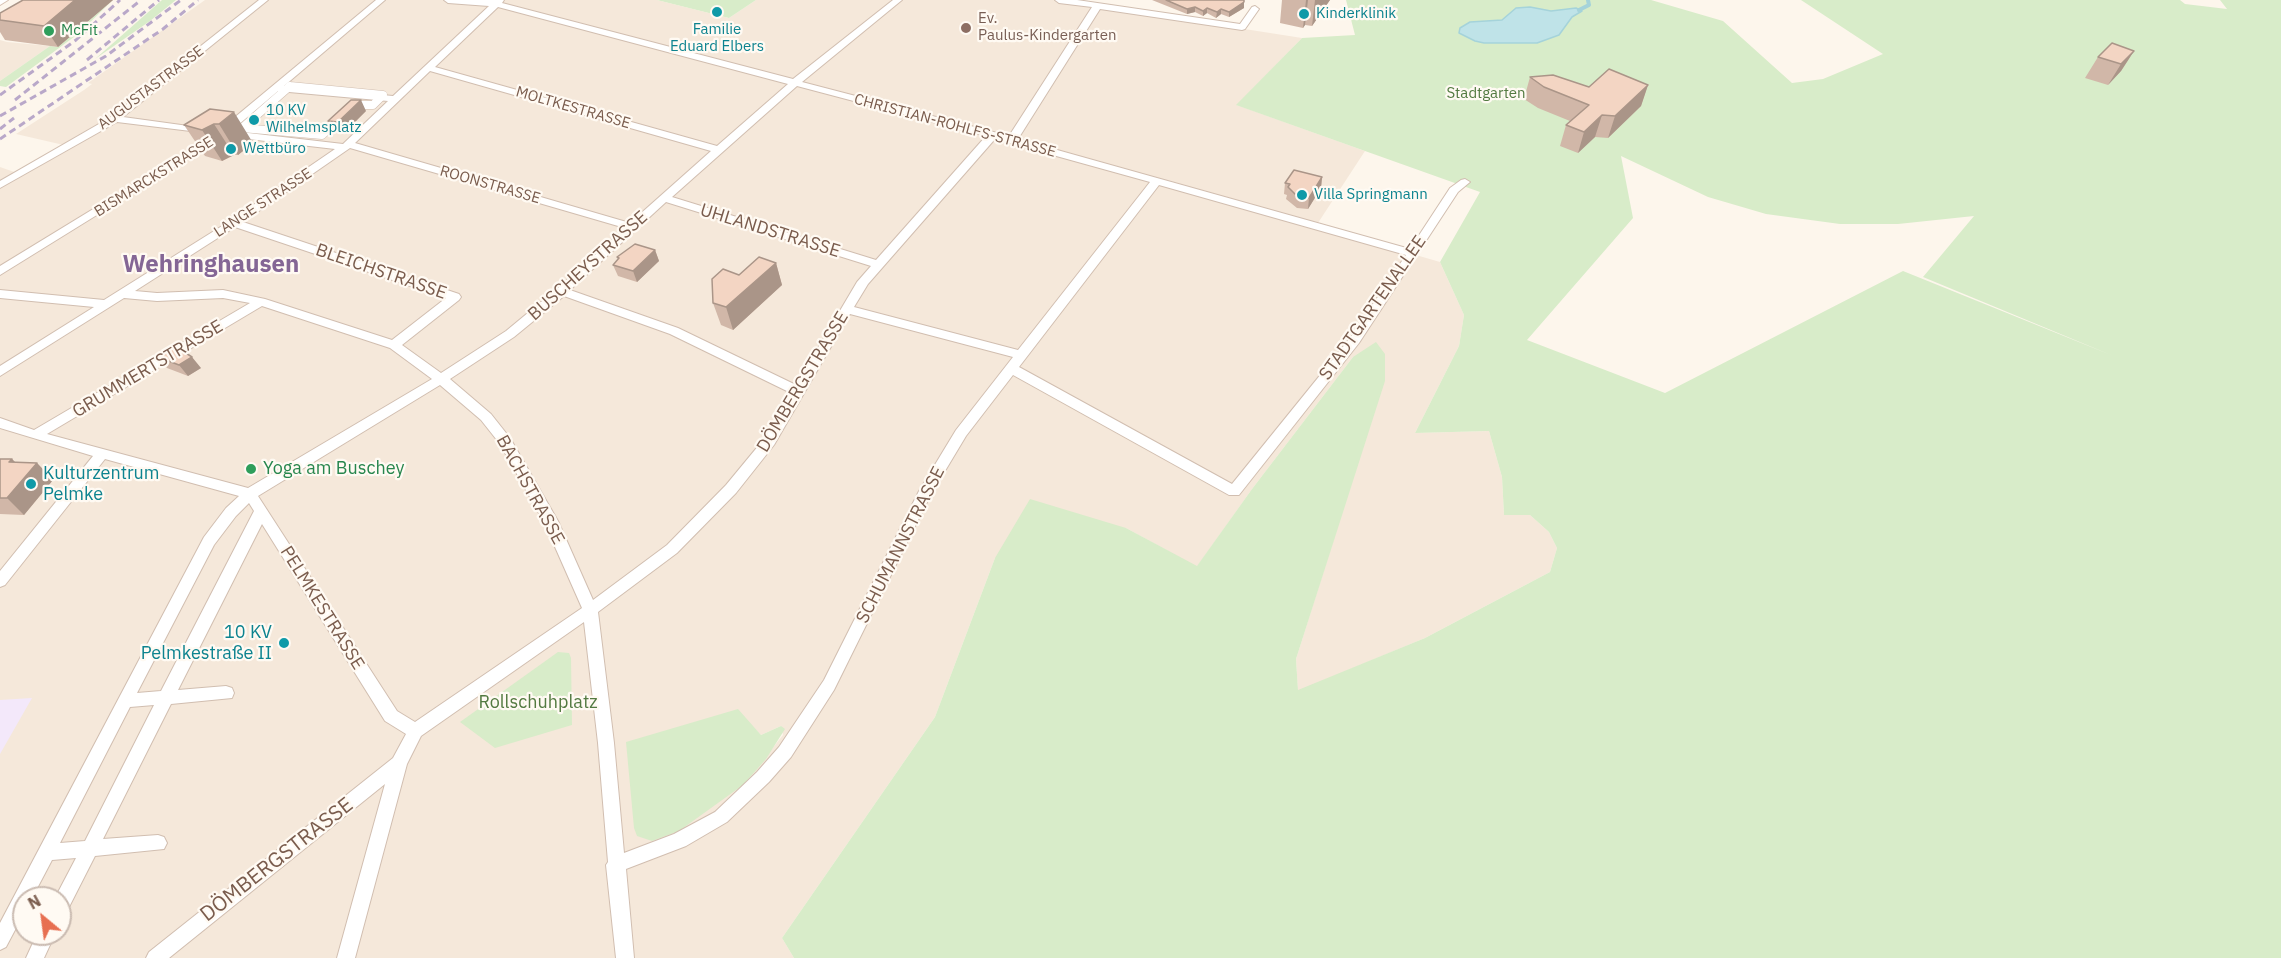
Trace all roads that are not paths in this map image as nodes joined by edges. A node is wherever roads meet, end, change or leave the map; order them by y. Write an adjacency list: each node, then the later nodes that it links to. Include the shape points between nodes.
1 (264, 0): 14 (street, AUGUSTASTRASSE)
2 (381, 0): 11 (street, BISMARCKSTRASSE)
3 (448, 0): 6 (street, CHRISTIAN-ROHLFS-STRASSE)
4 (898, 0): 10 (street, BUSCHEYSTRASSE)
5 (1059, 0): 7 (street)
6 (498, 2): 9 (street, LANGE STRASSE); 10 (street, CHRISTIAN-ROHLFS-STRASSE)
7 (1097, 6): 8 (street, via 1242,27); 17 (street)
8 (1255, 9)
9 (429, 68): 13 (street, LANGE STRASSE); 19 (street, MOLTKESTRASSE)
10 (796, 82): 16 (street, CHRISTIAN-ROHLFS-STRASSE); 19 (street, BUSCHEYSTRASSE)
11 (282, 88): 12 (street); 12 (street, via 242,128 322,135 354,105 373,105); 15 (street, BISMARCKSTRASSE)
12 (381, 98): 13 (street)
13 (395, 99): 18 (street, LANGE STRASSE)
14 (115, 119): 15 (street, ROONSTRASSE); 22 (street, AUGUSTASTRASSE)
15 (222, 133): 18 (street, ROONSTRASSE); 28 (street, BISMARCKSTRASSE)
16 (992, 136): 17 (street, CHRISTIAN-ROHLFS-STRASSE); 27 (street, DÖMBERGSTRASSE)
17 (1012, 140): 20 (street, CHRISTIAN-ROHLFS-STRASSE)
18 (347, 146): 24 (street, LANGE STRASSE); 25 (street, ROONSTRASSE)
19 (718, 150): 23 (street, BUSCHEYSTRASSE)
20 (1156, 182): 26 (street, CHRISTIAN-ROHLFS-STRASSE); 36 (street, SCHUMANNSTRASSE)
21 (1465, 182): 26 (street, STADTGARTENALLEE, via 1454,190)
22 (0, 185)
23 (663, 198): 25 (street, BUSCHEYSTRASSE); 27 (street, UHLANDSTRASSE)
24 (234, 223): 31 (street, LANGE STRASSE); 35 (street, BLEICHSTRASSE, via 455,297)
25 (633, 227): 29 (street, BUSCHEYSTRASSE)
26 (1412, 253): 37 (street, STADTGARTENALLEE, via 1355,340 1234,491)
27 (876, 264): 34 (street, DÖMBERGSTRASSE)
28 (0, 271)
29 (562, 291): 39 (street, BUSCHEYSTRASSE, via 510,334); 40 (street, via 674,331)
30 (0, 294): 33 (street)
31 (121, 294): 32 (street, BACHSTRASSE, via 223,294); 33 (street, LANGE STRASSE)
32 (261, 302): 35 (street, BACHSTRASSE); 42 (street, GRUMMERTSTRASSE)
33 (105, 304): 38 (street, LANGE STRASSE)
34 (847, 309): 36 (street); 40 (street, DÖMBERGSTRASSE)
35 (394, 345): 39 (street, BACHSTRASSE)
36 (1020, 356): 37 (street, SCHUMANNSTRASSE)
37 (1010, 368): 56 (street, SCHUMANNSTRASSE, via 961,433 936,475 829,685 785,752 721,817 680,840)
38 (0, 372)
39 (441, 379): 44 (street, BUSCHEYSTRASSE); 47 (street, BACHSTRASSE, via 486,417 505,441 551,521)
40 (800, 392): 47 (street, DÖMBERGSTRASSE, via 770,441 731,489 672,549)
41 (0, 423): 42 (street)
42 (35, 435): 43 (street)
43 (102, 453): 44 (street); 46 (street)
44 (250, 494): 45 (street, PELMKESTRASSE); 50 (street, BUSCHEYSTRASSE, via 209,541)
45 (261, 511): 49 (street); 51 (street, PELMKESTRASSE, via 391,716)
46 (0, 581)
47 (590, 610): 51 (street, DÖMBERGSTRASSE); 56 (street, BACHSTRASSE)
48 (226, 693): 49 (street)
49 (166, 698): 50 (street); 54 (street)
50 (126, 701): 55 (street, BUSCHEYSTRASSE)
51 (415, 731): 52 (street)
52 (399, 763): 59 (street, DÖMBERGSTRASSE); 60 (street)
53 (158, 843): 54 (street)
54 (89, 849): 55 (street); 57 (street)
55 (47, 852): 58 (street, BUSCHEYSTRASSE)
56 (615, 865): 61 (street, BACHSTRASSE)
57 (70, 886)
58 (0, 941)
59 (155, 958)
60 (346, 958)
61 (625, 958)

